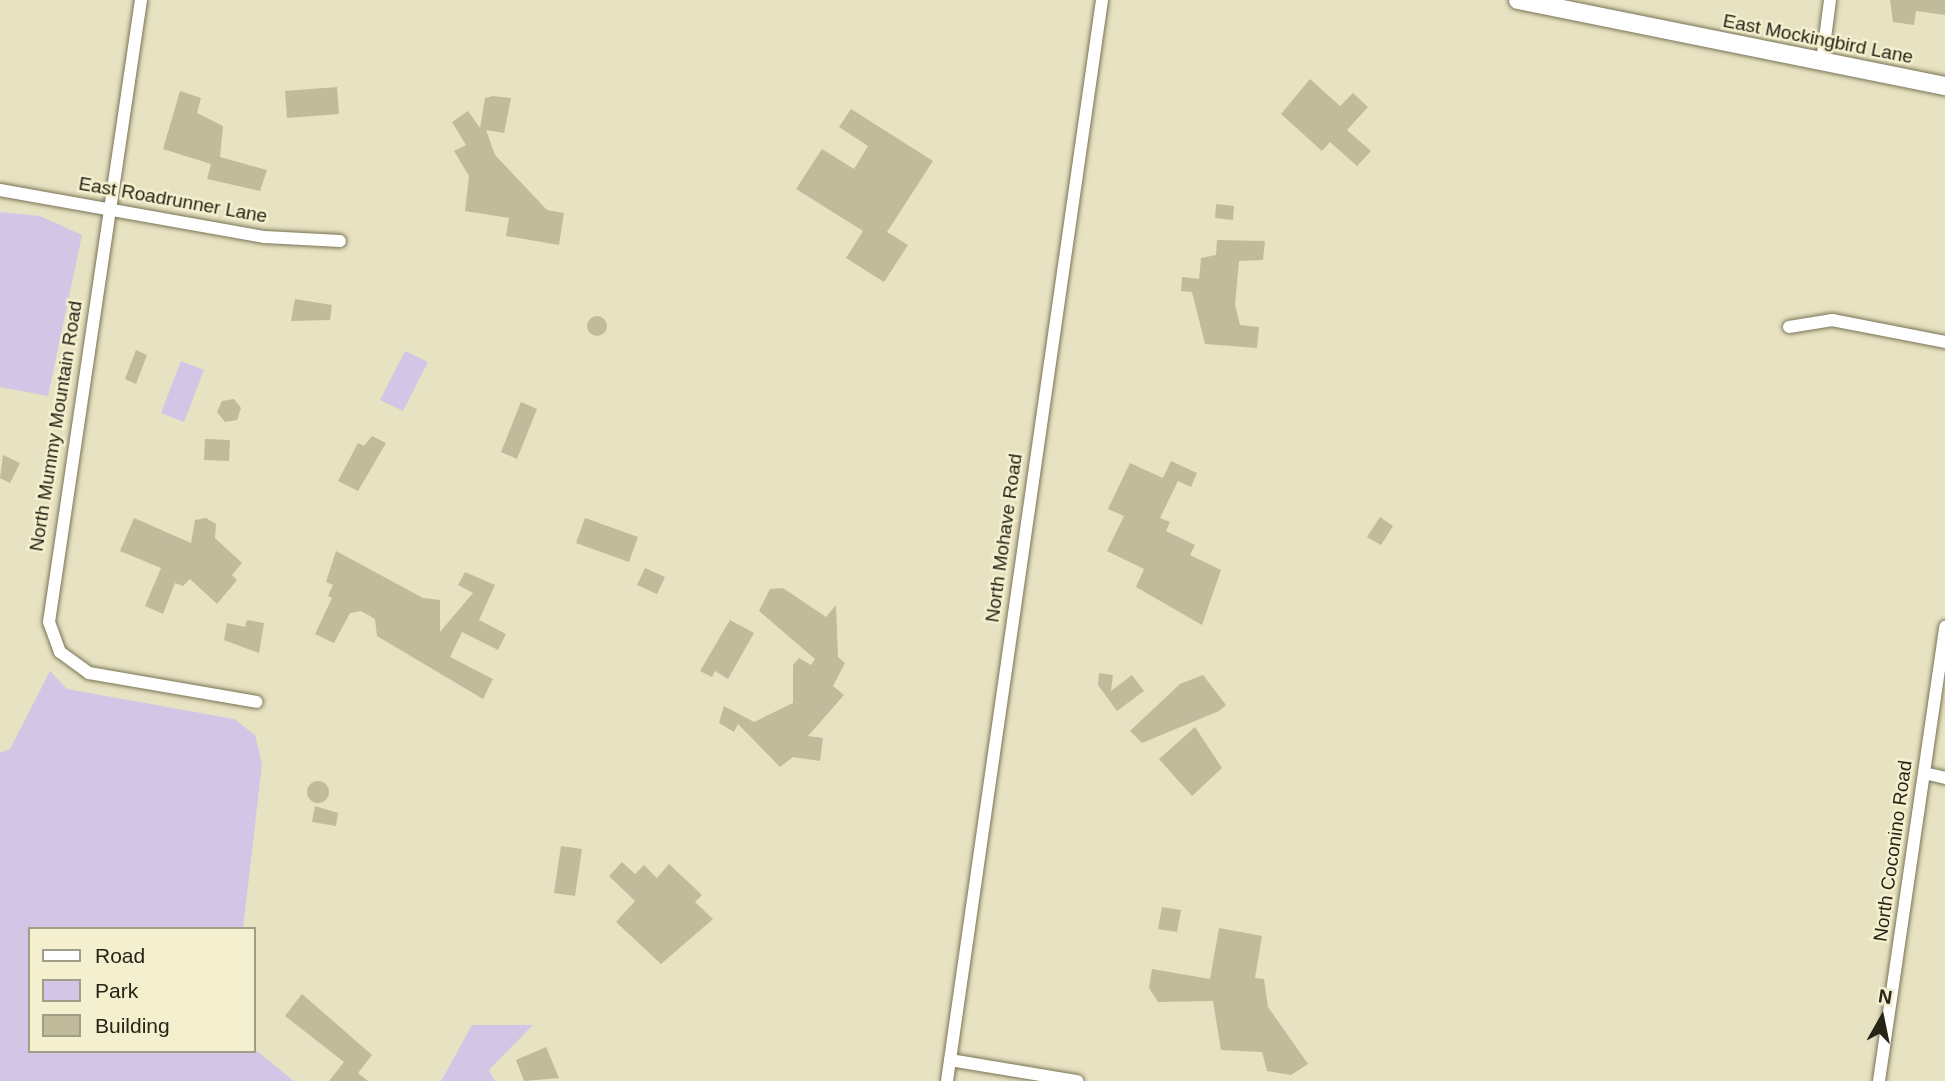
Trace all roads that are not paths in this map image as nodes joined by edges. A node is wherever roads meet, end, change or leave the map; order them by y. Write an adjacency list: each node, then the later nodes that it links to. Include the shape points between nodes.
1 (141, 0): 8 (street, North Mummy Mountain Road)
2 (1102, 0): 16 (street, North Mohave Road)
3 (1518, 0): 5 (street, East Mockingbird Lane)
4 (1830, 0): 5 (street)
5 (1822, 61): 6 (street, East Mockingbird Lane)
6 (1945, 86)
7 (0, 190): 8 (street, East Roadrunner Lane)
8 (109, 207): 9 (street, East Roadrunner Lane, via 265,237); 13 (street, North Mummy Mountain Road, via 49,622 60,652 89,673)
9 (340, 241)
10 (1789, 327): 11 (street, via 1832,320)
11 (1945, 342)
12 (1945, 627): 14 (street, North Coconino Road)
13 (257, 702)
14 (1924, 773): 15 (street); 19 (street, North Coconino Road)
15 (1945, 778)
16 (950, 1060): 17 (street, North Mohave Road); 18 (street)
17 (947, 1081)
18 (1077, 1081)
19 (1879, 1081)

